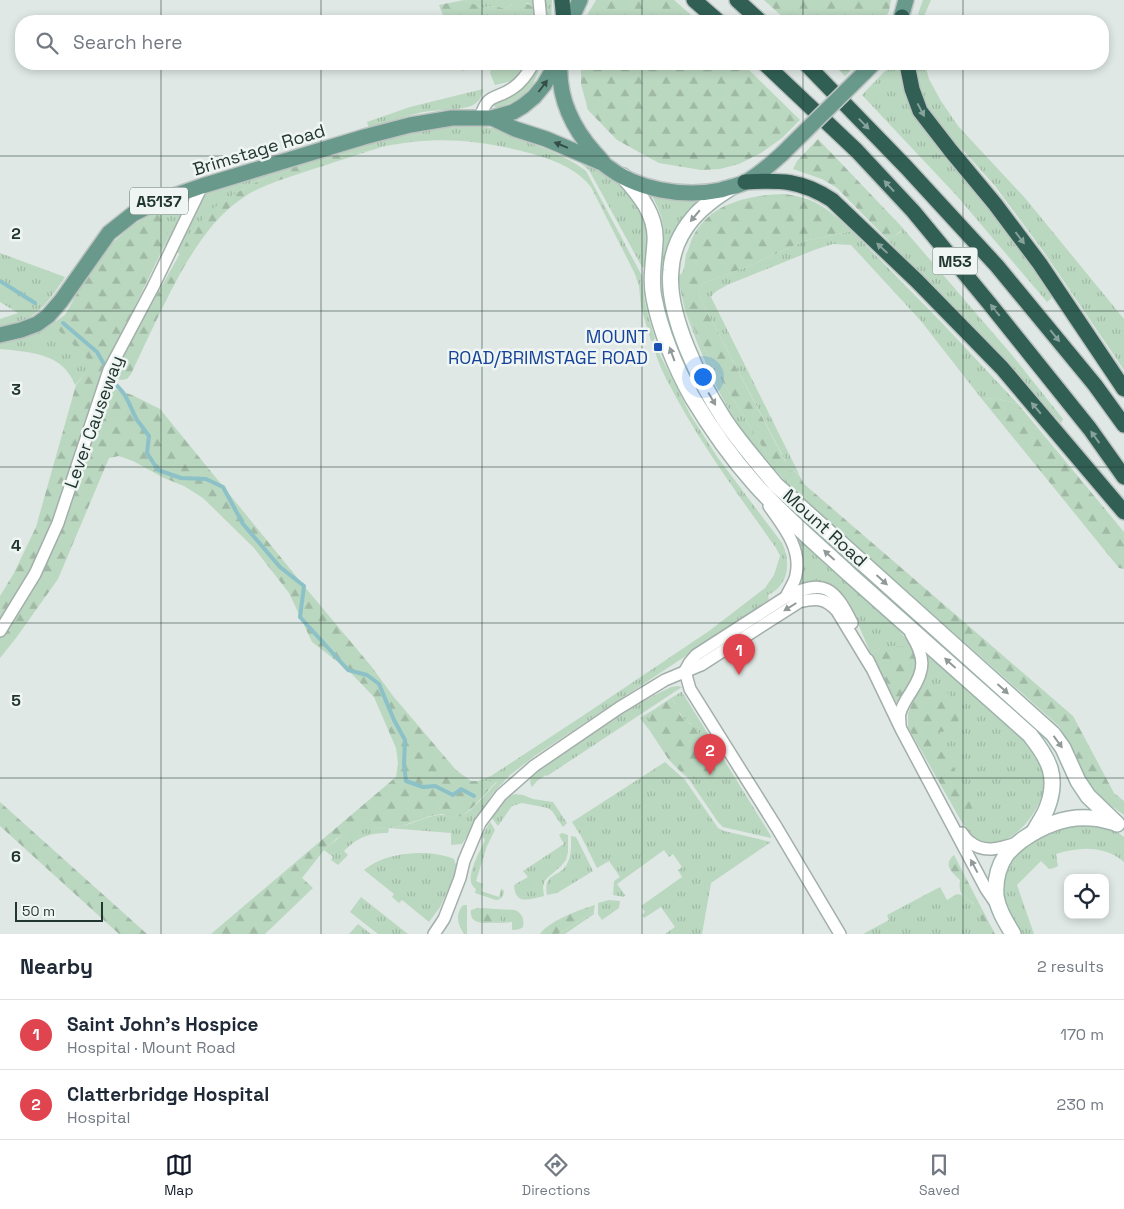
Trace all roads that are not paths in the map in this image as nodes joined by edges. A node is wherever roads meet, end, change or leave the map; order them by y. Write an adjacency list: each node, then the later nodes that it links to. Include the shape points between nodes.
1 (539, 0): 7 (street)
2 (562, 0): 8 (highway)
3 (580, 0): 9 (main road)
4 (694, 0): 10 (highway)
5 (737, 0): 11 (highway)
6 (906, 0): 12 (main road)
7 (540, 15)
8 (563, 15)
9 (573, 15)
10 (711, 15)
11 (753, 15)
12 (903, 15)
13 (529, 70): 20 (street, via 512,89 487,101 484,107)
14 (554, 70): 20 (main road, Brimstage Road / A5137, one-way to 14, via 513,112 523,106)
15 (559, 70): 21 (main road, via 570,116 586,143)
16 (771, 70): 28 (highway, M53, one-way to 16, via 1078,414 913,211 857,151)
17 (812, 70): 27 (highway, M53, one-way to 27, via 997,266 1095,384)
18 (867, 70): 23 (main road, bridge, via 762,172)
19 (908, 70): 26 (highway, one-way to 26, via 920,111 1040,264)
20 (486, 118): 21 (main road, Brimstage Road / A5137, one-way to 20); 24 (main road, Brimstage Road / A5137, via 452,118 410,125)
21 (606, 164): 22 (main road)
22 (622, 175): 23 (main road, via 644,186 688,194); 29 (main road, Mount Road, one-way to 22, via 710,426 675,362 654,298 656,240 653,223 646,206)
23 (739, 184): 30 (highway, one-way to 23, via 1002,368 832,200 795,183 762,181); 38 (main road, Mount Road, one-way to 38, via 705,205 689,224 673,256 670,277 674,308 683,337 694,365 724,419 776,484 1053,734 1088,796)
24 (202, 186): 25 (main road, Brimstage Road / A5137, via 133,214 109,233 48,316 37,324); 33 (street, Lever Causeway, via 109,370 58,523 35,574)
25 (0, 335)
26 (1124, 390)
27 (1124, 426)
28 (1124, 477)
29 (754, 483): 31 (street, Mount Road, via 788,534 796,554 796,576); 32 (main road, Mount Road, one-way to 29, via 805,534)
30 (1124, 512)
31 (786, 597): 34 (street, via 811,587 820,587 836,595 856,631); 35 (street, via 696,655)
32 (906, 624): 36 (street, via 922,656 921,673 900,713); 39 (main road, Mount Road, one-way to 32, via 1051,794 1050,766 1043,751 1030,735)
33 (0, 631)
34 (870, 667): 35 (street, one-way to 35, via 837,611 825,601 810,599 798,602); 36 (street)
35 (685, 672): 42 (street, via 665,680 619,708 534,766 501,795 480,823 444,919); 43 (street, via 690,689)
36 (901, 729): 37 (street)
37 (949, 818): 40 (street, via 970,842 983,849 998,849); 41 (street, one-way to 37)
38 (1120, 826): 39 (main road, via 1090,818 1071,819)
39 (1034, 832): 40 (main road)
40 (1018, 843): 41 (main road, via 1001,864 996,881)
41 (999, 908): 44 (main road)
42 (434, 934)
43 (840, 934)
44 (1013, 934)

